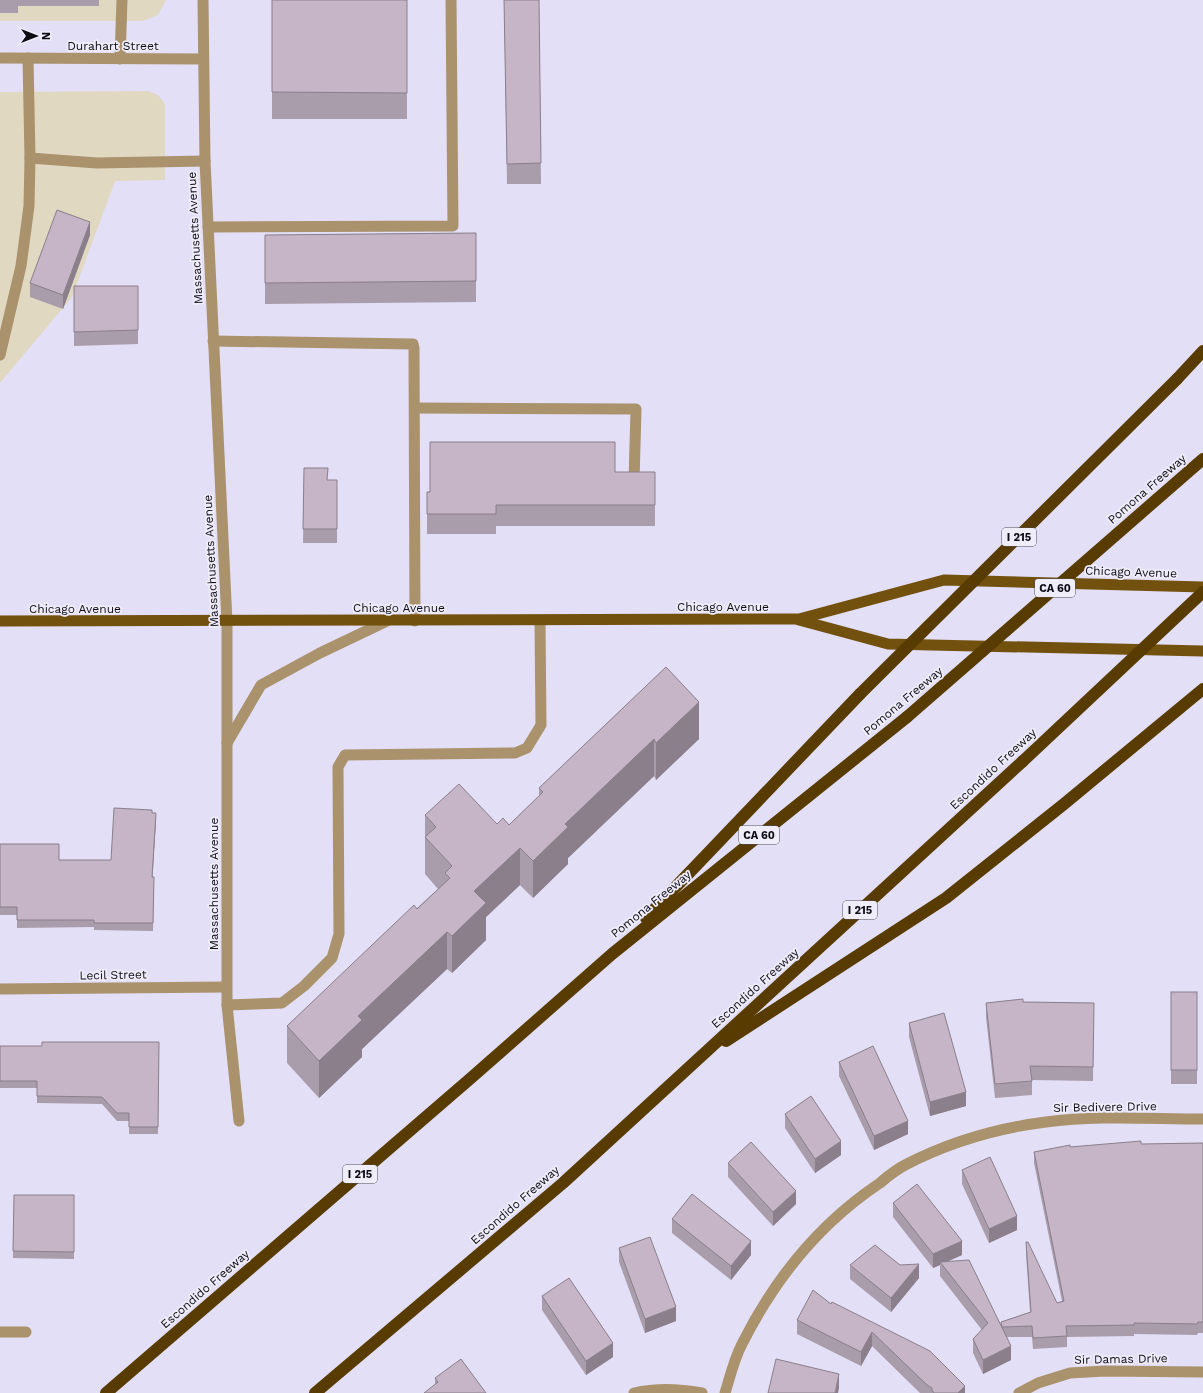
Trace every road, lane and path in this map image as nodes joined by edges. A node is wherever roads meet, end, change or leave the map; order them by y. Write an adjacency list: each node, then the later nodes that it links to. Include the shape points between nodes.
1 (122, 0): 6 (street)
2 (203, 0): 7 (street, Massachusetts Avenue)
3 (451, 0): 10 (street, via 452,226)
4 (0, 58): 5 (street, Durahart Street)
5 (28, 58): 6 (street, Durahart Street); 8 (street)
6 (120, 59): 7 (street, Durahart Street)
7 (203, 59): 9 (street, Massachusetts Avenue)
8 (30, 158): 9 (street, via 97,164); 13 (street, via 29,206 21,266)
9 (205, 162): 10 (street, Massachusetts Avenue)
10 (208, 227): 11 (street, Massachusetts Avenue)
11 (213, 341): 14 (street, via 410,343 414,348); 24 (street, Massachusetts Avenue)
12 (1203, 351): 28 (highway, I 215, bridge, via 1177,380 860,694)
13 (0, 355)
14 (415, 408): 16 (street, via 636,409); 22 (street)
15 (1203, 459): 28 (highway, Pomona Freeway / CA 60, bridge, via 907,717)
16 (634, 482)
17 (1203, 587): 19 (main road, Chicago Avenue, via 944,580)
18 (1203, 592): 32 (highway, Escondido Freeway / I 215, bridge)
19 (799, 619): 20 (main road, Chicago Avenue); 25 (main road, Chicago Avenue, via 888,644)
20 (540, 620): 22 (main road, Chicago Avenue); 31 (street, via 541,725 526,748 515,753 345,755 338,767 339,934 332,958 304,986 282,1003)
21 (387, 621): 22 (main road, Chicago Avenue); 24 (main road, Chicago Avenue); 27 (street, via 261,685)
22 (415, 621)
23 (0, 622): 24 (main road, Chicago Avenue)
24 (227, 622): 27 (street, Massachusetts Avenue)
25 (1203, 651)
26 (1203, 689): 32 (highway, via 946,898)
27 (227, 744): 29 (street, Massachusetts Avenue)
28 (612, 954): 38 (highway, Escondido Freeway / I 215)
29 (226, 987): 30 (street, Lecil Street); 31 (street, Massachusetts Avenue)
30 (0, 989)
31 (227, 1005): 34 (street, Massachusetts Avenue)
32 (697, 1060): 39 (highway, Escondido Freeway / I 215, via 563,1183)
33 (1203, 1119): 42 (street, Sir Bedivere Drive, via 1092,1118 1046,1122 1003,1129 957,1142 906,1164 858,1198 830,1222 795,1261 767,1299 741,1346)
34 (239, 1121)
35 (0, 1332): 36 (street)
36 (26, 1332)
37 (1203, 1372): 43 (street, Sir Damas Drive, via 1070,1373 1038,1383)
38 (106, 1393)
39 (315, 1393)
40 (634, 1393): 41 (street, via 686,1390)
41 (702, 1393)
42 (725, 1393)
43 (1019, 1393)

